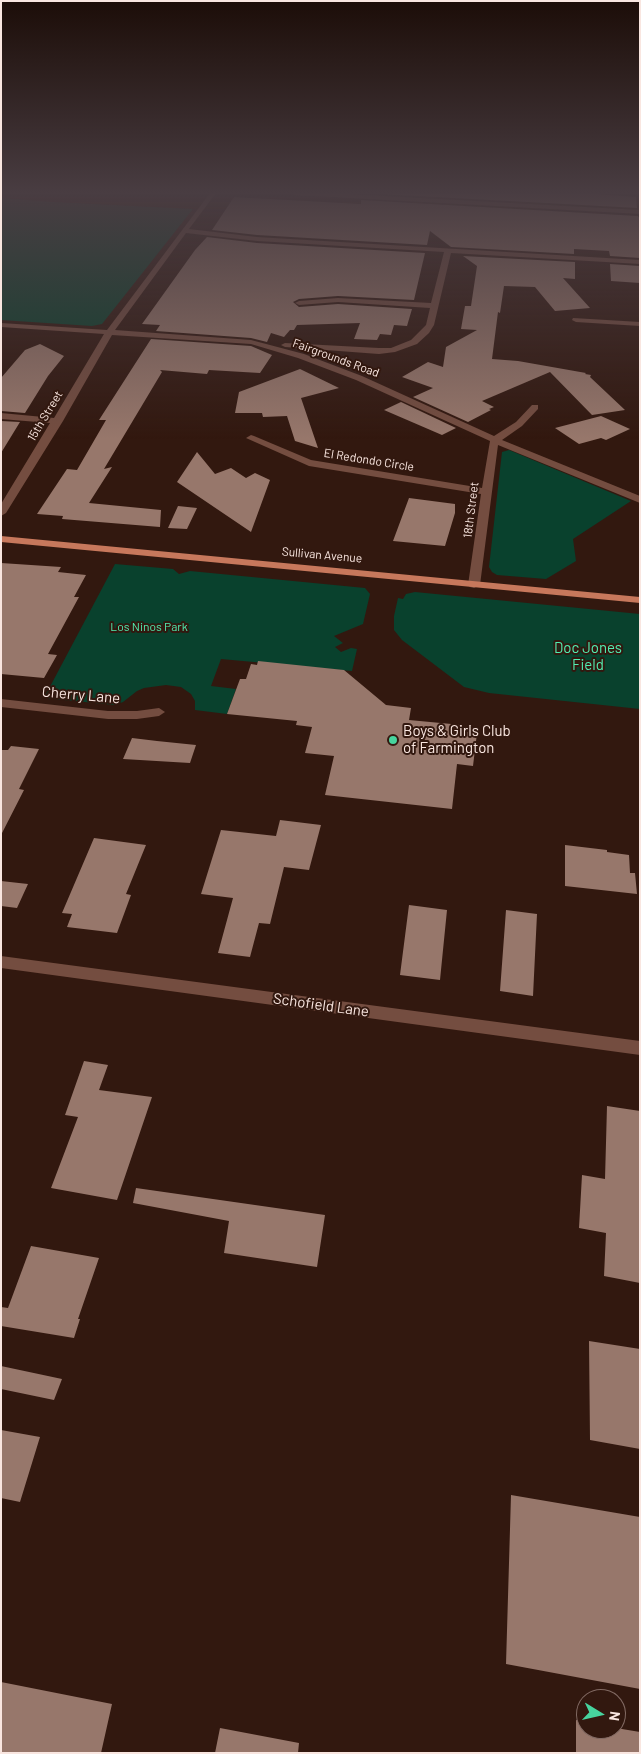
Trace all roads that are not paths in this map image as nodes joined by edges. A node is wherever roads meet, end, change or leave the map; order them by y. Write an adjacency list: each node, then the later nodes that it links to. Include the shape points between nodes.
1 (151, 275): 8 (street, 15th Street)
2 (442, 275): 4 (street)
3 (299, 302): 4 (street, via 338,300)
4 (434, 306): 9 (street, via 426,331 414,342 392,350)
5 (576, 320): 6 (street)
6 (640, 324)
7 (1, 325): 8 (street, Fairgrounds Road)
8 (110, 332): 9 (street, Fairgrounds Road); 12 (street, 15th Street)
9 (251, 342): 14 (street, Fairgrounds Road, via 301,356 359,378)
10 (535, 407): 14 (street, via 520,424)
11 (1, 416): 12 (street)
12 (58, 421): 17 (street, 15th Street)
13 (251, 438): 15 (street, El Redondo Circle, via 309,462)
14 (495, 440): 15 (street, 18th Street); 16 (street, Fairgrounds Road)
15 (486, 492): 19 (street, 18th Street)
16 (640, 500)
17 (1, 513)
18 (1, 539): 19 (main road, Sullivan Avenue)
19 (474, 584): 20 (main road, Sullivan Avenue)
20 (640, 600)
21 (1, 703): 22 (street, Cherry Lane, via 108,715)
22 (159, 712)
23 (1, 962): 24 (street, Schofield Lane)
24 (640, 1048)

